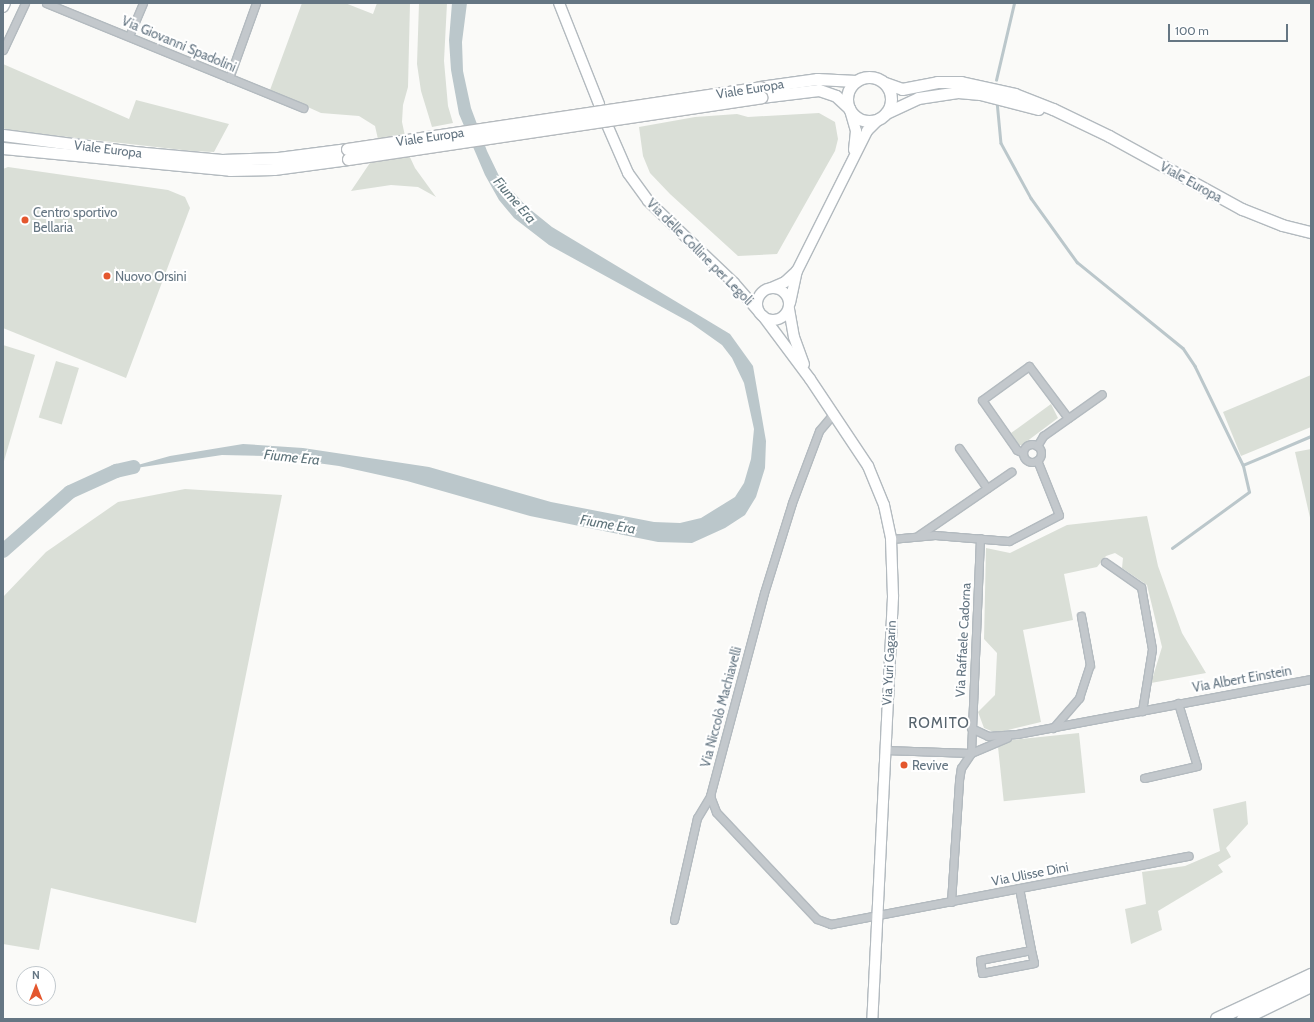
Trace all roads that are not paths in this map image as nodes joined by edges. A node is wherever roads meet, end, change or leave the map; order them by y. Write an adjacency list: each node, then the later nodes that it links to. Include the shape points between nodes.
1 (5, 3): 7 (street)
2 (25, 3): 9 (street)
3 (46, 3): 8 (street, Via Giovanni Spadolini)
4 (143, 3): 8 (street)
5 (256, 3): 10 (street)
6 (559, 3): 14 (street)
7 (3, 7)
8 (129, 36): 10 (street, Via Giovanni Spadolini)
9 (3, 50)
10 (229, 78): 15 (street, Via Giovanni Spadolini)
11 (856, 81): 12 (main road, Viale Europa, via 873,77); 13 (main road, Viale Europa, via 817,79); 16 (main road, via 847,93)
12 (885, 83): 17 (main road, via 892,100); 18 (main road, Viale Europa, via 902,89 945,82 979,85 1041,103)
13 (760, 92): 16 (main road, Viale Europa, via 819,90 836,96); 22 (main road, Viale Europa, bridge)
14 (599, 104)
15 (303, 108)
16 (849, 109): 17 (main road, Viale Europa, via 860,119); 23 (street, via 856,135)
17 (882, 116): 18 (main road, Viale Europa, via 924,96 965,92 998,98); 23 (street, via 867,131)
18 (1075, 120): 24 (main road, Viale Europa, via 1242,209 1282,225)
19 (608, 127): 26 (street, Via delle Colline per Legoli, via 628,173 646,198)
20 (3, 134): 22 (main road, Viale Europa, via 126,151 222,160)
21 (3, 148): 22 (main road, Viale Europa, via 230,170 274,169)
22 (347, 154)
23 (851, 163): 25 (street)
24 (1311, 232)
25 (797, 270): 27 (street, via 784,282); 28 (street)
26 (734, 283): 27 (street, via 748,288); 29 (street, Via delle Colline per Legoli)
27 (768, 289): 28 (street, via 781,290); 29 (street, via 757,302)
28 (789, 306): 29 (street, via 778,320); 30 (street, via 794,337)
29 (761, 314): 30 (street, Via delle Colline per Legoli)
30 (810, 379): 32 (street)
31 (1102, 394): 33 (street)
32 (834, 413): 42 (street, Via Yuri Gagarin, via 873,477 886,510); 54 (street, Via Niccolò Machiavelli, via 819,431 792,503 764,593)
33 (1068, 418): 34 (street, via 1043,436); 36 (street, via 1030,366 982,400 1018,450)
34 (1037, 446): 36 (street, via 1029,444); 37 (street, via 1040,455)
35 (959, 448): 39 (street)
36 (1023, 453): 37 (street, via 1028,461)
37 (1037, 460): 41 (street, via 1059,515 1009,540)
38 (1011, 472): 39 (street)
39 (987, 488): 40 (street)
40 (919, 535): 41 (street); 42 (street)
41 (980, 538): 48 (street, Via Raffaele Cadorna)
42 (891, 539): 51 (street, Via Yuri Gagarin, via 893,597)
43 (1105, 562): 47 (street, via 1141,587 1152,649)
44 (1081, 616): 49 (street, via 1090,665 1079,698)
45 (1311, 679): 46 (street, Via Albert Einstein)
46 (1178, 703): 47 (street, Via Albert Einstein); 53 (street, Via Albert Einstein, via 1197,766)
47 (1142, 711): 49 (street, Via Albert Einstein)
48 (971, 728): 50 (street, Via Albert Einstein, via 988,736); 52 (street, Via Raffaele Cadorna)
49 (1053, 728): 50 (street, Via Albert Einstein)
50 (1017, 734): 52 (street, Via Albert Einstein)
51 (885, 750): 52 (street); 58 (street, Via Yuri Gagarin)
52 (970, 753): 57 (street, Via Raffaele Cadorna, via 961,768 959,780)
53 (1144, 778)
54 (710, 796): 58 (street, via 716,812 817,919 827,924 839,924); 59 (street, Via Niccolò Machiavelli, via 697,818)
55 (1189, 856): 56 (street, Via Ulisse Dini)
56 (1019, 888): 57 (street, Via Ulisse Dini); 60 (street)
57 (951, 902): 58 (street, Via Ulisse Dini)
58 (877, 915): 63 (street)
59 (674, 920)
60 (1031, 950): 60 (street, via 980,960 982,973 1034,963)
61 (1311, 974): 64 (highway)
62 (1311, 986): 65 (highway)
63 (872, 1019)
64 (1216, 1019)
65 (1243, 1019)

